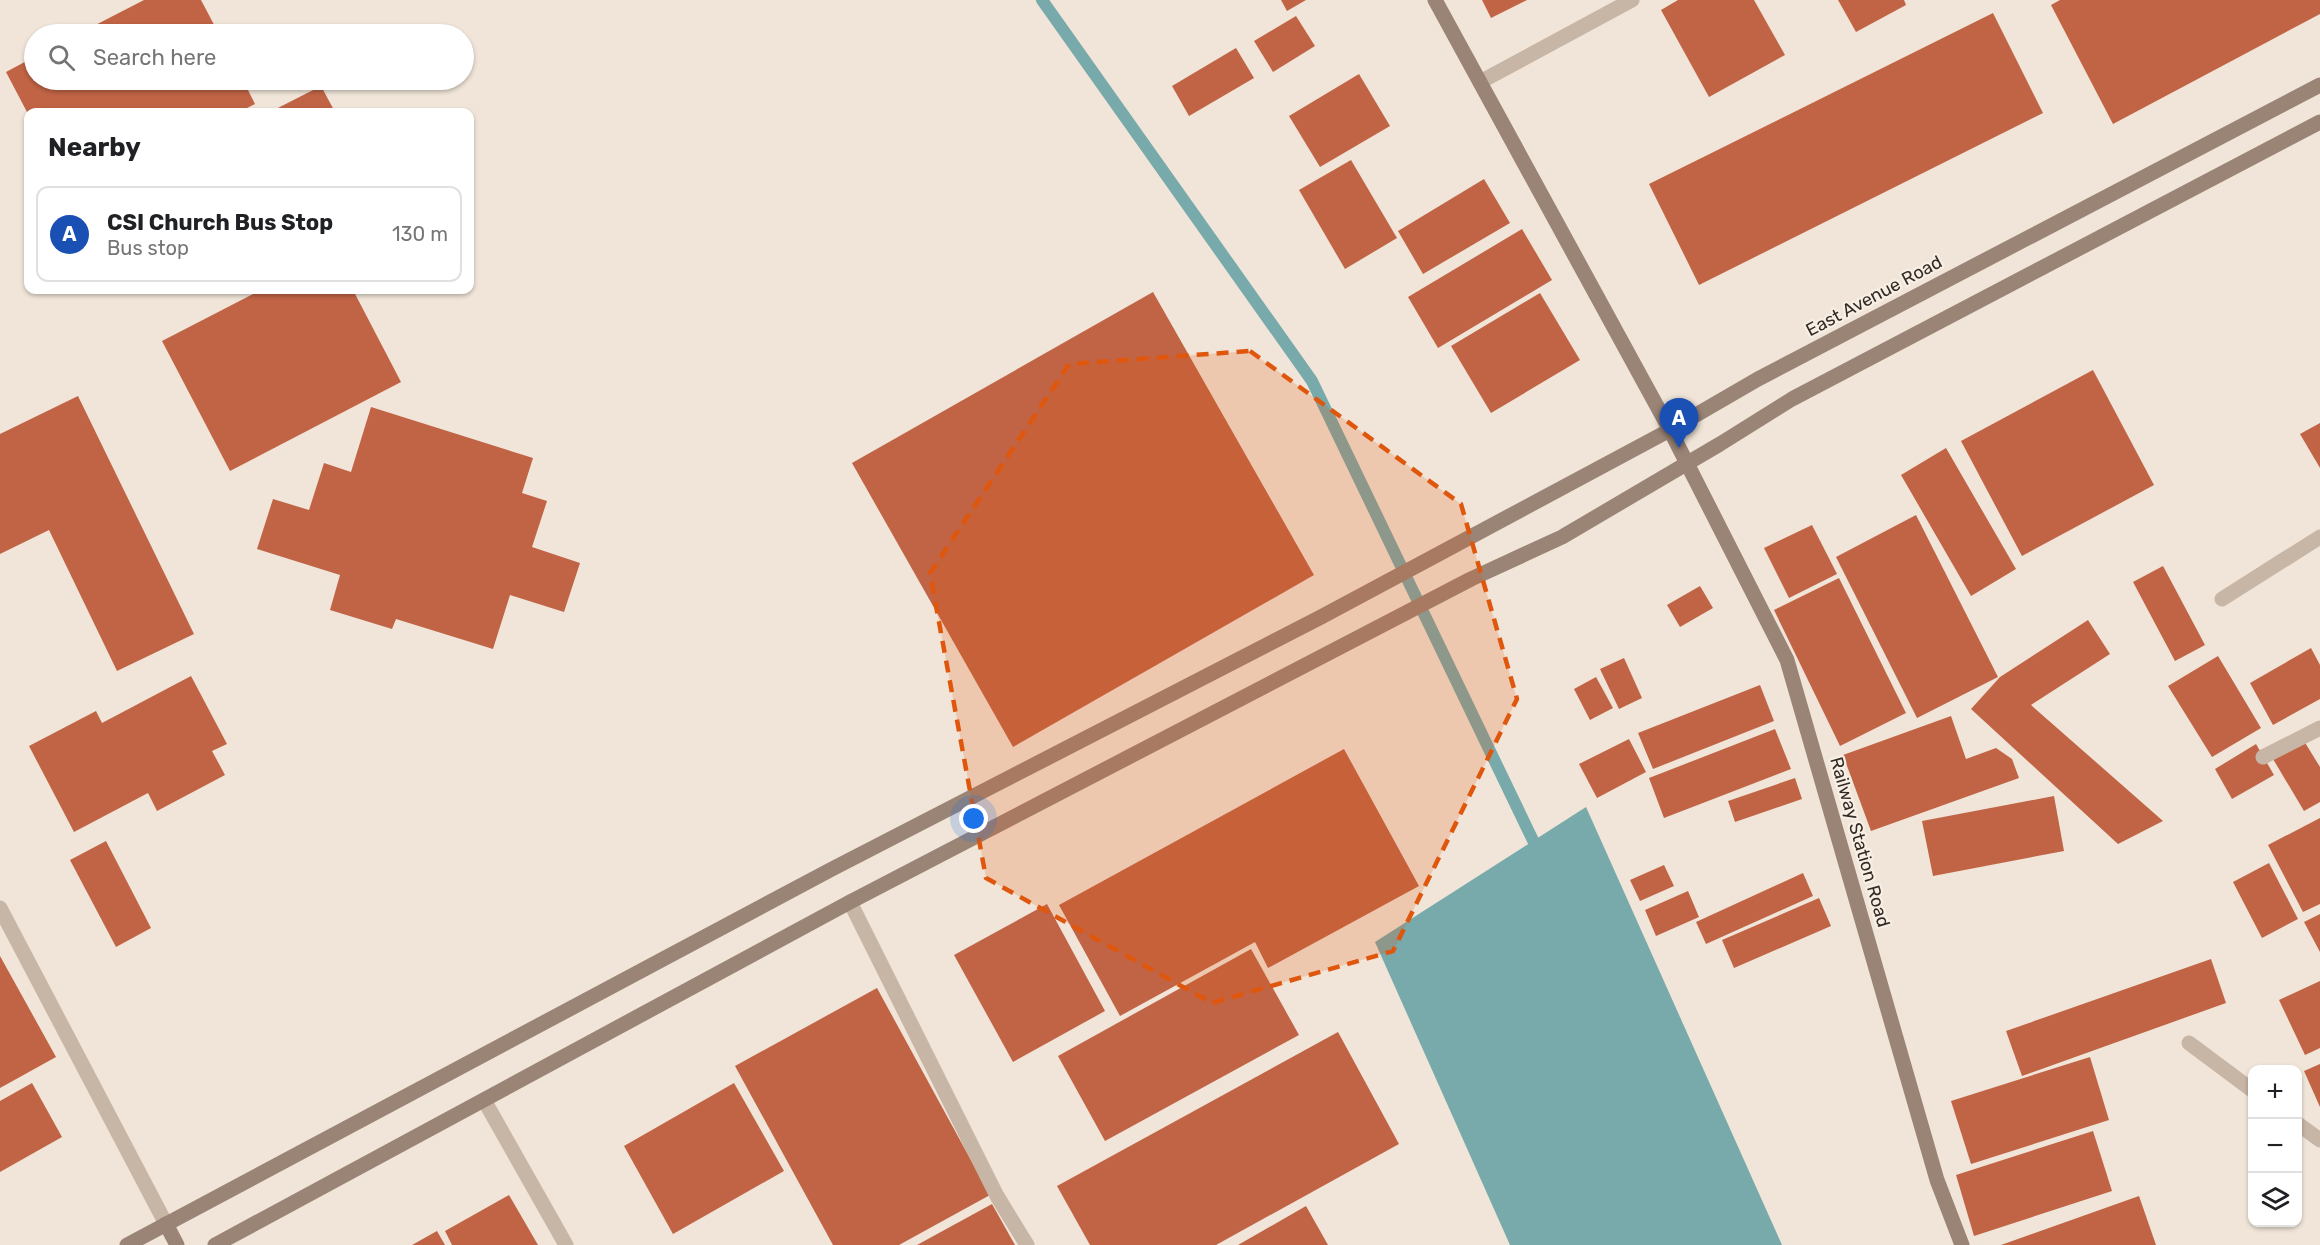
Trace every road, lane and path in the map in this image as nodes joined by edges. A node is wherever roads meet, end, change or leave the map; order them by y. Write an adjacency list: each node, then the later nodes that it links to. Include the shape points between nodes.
1 (1435, 0): 3 (main road, Railway Station Road)
2 (1632, 0): 3 (street)
3 (1480, 82): 6 (main road, Railway Station Road)
4 (2320, 85): 6 (main road, East Avenue Road, via 1758,379)
5 (2320, 122): 7 (main road, via 1792,399)
6 (1670, 430): 7 (main road, Railway Station Road); 19 (main road, East Avenue Road)
7 (1687, 463): 12 (main road, via 1562,537 1471,579); 25 (main road, Railway Station Road, via 1787,660 1938,1180)
8 (2320, 537): 9 (street)
9 (2222, 598)
10 (2320, 728): 11 (street)
11 (2263, 757)
12 (850, 902): 16 (main road); 24 (street, via 996,1196)
13 (0, 908): 19 (street)
14 (2189, 1043): 15 (street)
15 (2248, 1086)
16 (484, 1100): 22 (main road); 23 (street)
17 (2302, 1127): 18 (street)
18 (2320, 1140)
19 (166, 1224): 20 (main road, East Avenue Road); 21 (main road)
20 (127, 1245)
21 (177, 1245)
22 (215, 1245)
23 (566, 1245)
24 (1026, 1245)
25 (1962, 1245)

